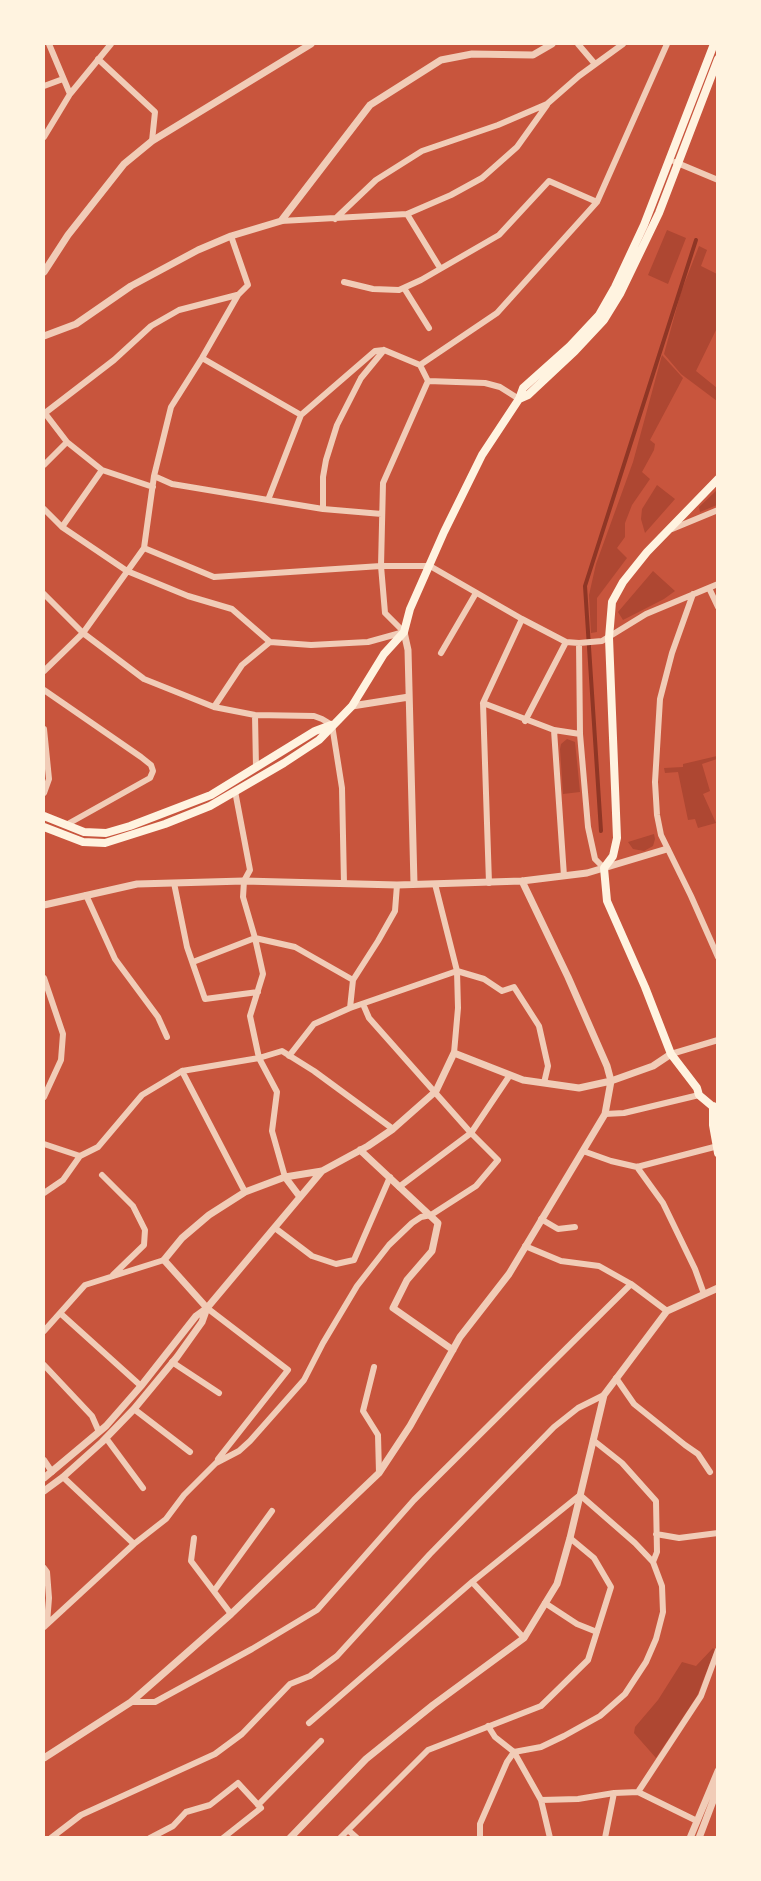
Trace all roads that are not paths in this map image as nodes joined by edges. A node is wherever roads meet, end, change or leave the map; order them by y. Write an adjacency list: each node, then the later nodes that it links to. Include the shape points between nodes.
1 (49, 44): 12 (street)
2 (111, 44): 9 (street)
3 (311, 44): 17 (street)
4 (552, 44): 24 (street, via 533,55 472,54 441,60 370,105)
5 (578, 44): 11 (street)
6 (623, 44): 11 (street)
7 (667, 44): 21 (street)
8 (714, 44): 18 (main road)
9 (98, 59): 14 (street); 17 (street, via 155,112)
10 (717, 59): 19 (main road)
11 (595, 64): 15 (street)
12 (63, 79): 13 (street); 14 (street)
13 (44, 86)
14 (70, 94): 16 (street)
15 (547, 104): 22 (street, via 517,147 482,178); 23 (street, via 422,152 376,180)
16 (44, 137)
17 (152, 141): 27 (street, via 124,164)
18 (669, 159): 19 (street); 37 (main road, via 625,267 599,315 523,388)
19 (679, 164): 20 (street); 37 (main road, via 632,271 604,320 528,395)
20 (717, 180)
21 (597, 202): 26 (street, via 549,181 499,235); 35 (street, via 497,313)
22 (407, 214): 23 (street); 26 (street)
23 (335, 219): 24 (street)
24 (281, 221): 25 (street)
25 (231, 236): 30 (street, via 248,285); 32 (street, via 131,286 76,324)
26 (440, 268): 29 (street)
27 (44, 272)
28 (344, 282): 29 (street, via 374,289)
29 (404, 288): 31 (street)
30 (237, 295): 34 (street); 38 (street, via 179,310 151,326 114,360)
31 (429, 328)
32 (44, 336)
33 (384, 350): 35 (street); 39 (street, via 375,351); 48 (street, via 361,378 337,425 323,477)
34 (202, 358): 39 (street); 43 (street, via 171,406)
35 (420, 365): 36 (street)
36 (428, 381): 37 (street, via 485,383); 50 (street, via 383,483)
37 (519, 399): 55 (main road, via 482,455)
38 (44, 412): 40 (street)
39 (301, 415): 46 (street)
40 (67, 442): 41 (street); 42 (street)
41 (44, 465)
42 (102, 470): 45 (street); 51 (street)
43 (154, 476): 45 (street); 46 (street, via 172,484)
44 (717, 479): 52 (main road)
45 (153, 488): 53 (street)
46 (268, 500): 48 (street)
47 (44, 509): 51 (street)
48 (323, 509): 50 (street)
49 (717, 510): 52 (street)
50 (382, 514): 54 (street)
51 (62, 527): 56 (street)
52 (666, 531): 66 (main road, via 616,592)
53 (144, 548): 54 (street, via 214,577); 56 (street)
54 (381, 566): 55 (street); 64 (street, via 385,613)
55 (430, 566): 59 (street); 64 (main road)
56 (127, 571): 65 (street); 67 (street, via 232,609)
57 (717, 584): 58 (street)
58 (709, 588): 61 (street); 62 (street)
59 (476, 593): 63 (street); 70 (street)
60 (44, 594): 65 (street)
61 (693, 594): 66 (street, via 646,614); 90 (street, via 657,716 657,815)
62 (717, 607)
63 (522, 619): 68 (street); 74 (street)
64 (404, 632): 67 (street, via 368,642); 73 (street); 76 (main road, via 384,654)
65 (83, 633): 71 (street); 75 (street, via 144,679)
66 (609, 638): 69 (street); 91 (main road, via 617,838 613,856)
67 (270, 642): 75 (street, via 242,665)
68 (566, 642): 69 (street); 78 (street)
69 (579, 643): 82 (street)
70 (441, 653)
71 (44, 671)
72 (44, 690): 88 (street, via 151,765 153,771 150,778)
73 (409, 697): 76 (street); 98 (street)
74 (483, 703): 78 (street); 96 (street)
75 (214, 706): 77 (street)
76 (352, 706): 79 (main road)
77 (255, 714): 79 (street, via 314,716); 83 (street)
78 (525, 721): 81 (street)
79 (332, 725): 83 (main road, via 315,731); 85 (main road, via 319,740); 97 (street, via 342,788)
80 (44, 729): 84 (street)
81 (554, 730): 82 (street); 92 (street)
82 (580, 734): 91 (street, via 588,827 595,859)
83 (256, 768): 88 (main road, via 211,795 130,826 106,833)
84 (46, 769): 86 (street, via 49,779)
85 (235, 791): 89 (main road, via 210,806 105,843 83,842); 93 (street, via 250,870)
86 (44, 793)
87 (44, 816): 88 (main road)
88 (66, 825)
89 (44, 827)
90 (667, 849): 91 (street); 104 (street)
91 (604, 868): 92 (street); 115 (main road, via 608,901)
92 (564, 876): 94 (street)
93 (244, 881): 95 (street); 97 (street); 103 (street, via 243,897)
94 (522, 881): 96 (street); 120 (street)
95 (174, 883): 101 (street, via 137,884); 105 (street)
96 (489, 883): 99 (street)
97 (344, 884): 100 (street)
98 (414, 884): 99 (street); 100 (street)
99 (435, 884): 106 (street)
100 (397, 885): 108 (street, via 394,911)
101 (86, 895): 102 (street); 112 (street, via 115,959 158,1017)
102 (44, 905)
103 (255, 938): 105 (street); 108 (street, via 295,947); 109 (street, via 263,974)
104 (717, 957)
105 (193, 962): 109 (street, via 205,999)
106 (457, 971): 110 (street); 114 (street); 121 (street, via 484,979 502,991 514,987 539,1026 548,1066)
107 (44, 978): 124 (street, via 63,1034 61,1060)
108 (353, 980): 111 (street)
109 (258, 992): 117 (street, via 250,1016)
110 (363, 1004): 111 (street); 122 (street, via 369,1018)
111 (351, 1008): 116 (street, via 314,1024)
112 (167, 1037)
113 (717, 1040): 115 (street)
114 (453, 1053): 119 (street); 122 (street)
115 (671, 1054): 120 (street, via 652,1066); 123 (main road)
116 (288, 1056): 117 (street, via 282,1051); 127 (street)
117 (259, 1058): 118 (street); 137 (street, via 277,1092 272,1131)
118 (182, 1071): 133 (street, via 142,1095 98,1147); 140 (street)
119 (510, 1075): 121 (street); 128 (street)
120 (611, 1081): 121 (street, via 579,1088); 126 (street)
121 (544, 1083)
122 (436, 1091): 127 (street); 128 (street)
123 (699, 1095): 125 (main road); 126 (street)
124 (44, 1097)
125 (716, 1107): 130 (main road, via 713,1125)
126 (605, 1114): 132 (street)
127 (393, 1129): 131 (street)
128 (471, 1133): 139 (street); 143 (street, via 498,1160 476,1186)
129 (44, 1144): 133 (street)
130 (717, 1148): 134 (street)
131 (360, 1150): 135 (street); 138 (street)
132 (583, 1150): 134 (street); 144 (street)
133 (80, 1156): 141 (street, via 63,1180)
134 (637, 1167): 152 (street, via 663,1203)
135 (322, 1171): 137 (street); 142 (street)
136 (102, 1175): 149 (street, via 134,1206 145,1230 144,1245)
137 (285, 1177): 140 (street); 142 (street)
138 (390, 1177): 139 (street); 146 (street, via 354,1260 336,1264 312,1257)
139 (399, 1186): 143 (street)
140 (245, 1192): 148 (street, via 209,1215)
141 (44, 1193)
142 (300, 1197): 146 (street)
143 (431, 1215): 157 (street, via 438,1223 432,1251 407,1280 393,1308); 171 (street, via 412,1223 382,1253 357,1286 304,1380 250,1441)
144 (542, 1219): 145 (street, via 558,1229); 147 (street)
145 (575, 1227)
146 (275, 1228): 153 (street)
147 (525, 1246): 150 (street, via 561,1261 599,1266); 157 (street)
148 (164, 1260): 149 (street); 153 (street)
149 (113, 1275): 155 (street, via 85,1285)
150 (631, 1284): 154 (street); 197 (street, via 414,1500 317,1610 155,1702)
151 (717, 1288): 152 (street)
152 (704, 1294): 154 (street)
153 (207, 1308): 158 (street, via 202,1322); 162 (street, via 196,1316); 171 (street, via 288,1370)
154 (667, 1311): 161 (street)
155 (60, 1313): 156 (street); 162 (street)
156 (44, 1331)
157 (453, 1350): 174 (street)
158 (172, 1362): 163 (street); 165 (street)
159 (44, 1365): 166 (street, via 92,1416)
160 (374, 1367): 174 (street, via 363,1411 378,1435)
161 (616, 1378): 164 (street); 173 (street, via 634,1404 698,1454)
162 (141, 1386): 166 (street)
163 (219, 1393)
164 (604, 1395): 168 (street); 211 (street, via 578,1408 554,1427 337,1656 310,1676 290,1684 242,1734 215,1754 81,1815)
165 (134, 1409): 167 (street); 169 (street)
166 (99, 1432): 167 (street); 172 (street)
167 (106, 1438): 175 (street); 177 (street)
168 (593, 1440): 179 (street); 182 (street, via 622,1463 656,1501)
169 (190, 1452)
170 (44, 1460): 172 (street)
171 (216, 1462): 185 (street, via 166,1519)
172 (52, 1472): 176 (street)
173 (710, 1472)
174 (379, 1473): 192 (street)
175 (63, 1477): 178 (street); 185 (street)
176 (44, 1478)
177 (143, 1488)
178 (44, 1491)
179 (580, 1495): 184 (street); 186 (street); 188 (street)
180 (272, 1511): 189 (street)
181 (717, 1533): 182 (street, via 679,1538)
182 (656, 1534): 186 (street)
183 (194, 1538): 189 (street, via 191,1561)
184 (570, 1538): 191 (street, via 557,1584); 194 (street, via 594,1558 611,1587)
185 (134, 1544): 193 (street)
186 (653, 1562): 201 (street, via 662,1586 663,1612 646,1662 625,1694 600,1716 564,1736 541,1747)
187 (44, 1568): 190 (street)
188 (472, 1582): 195 (street); 198 (street)
189 (214, 1591): 192 (street)
190 (46, 1599): 193 (street)
191 (545, 1603): 194 (street); 195 (street)
192 (231, 1614): 197 (street)
193 (45, 1625)
194 (597, 1632): 199 (street, via 588,1660 541,1706)
195 (524, 1638): 214 (street, via 366,1759)
196 (717, 1650): 205 (street, via 700,1696)
197 (131, 1702): 202 (street)
198 (309, 1723)
199 (488, 1726): 201 (street); 210 (street, via 428,1750)
200 (321, 1741): 208 (street)
201 (514, 1752): 207 (street); 217 (street, via 480,1824)
202 (44, 1758)
203 (717, 1772): 204 (street)
204 (716, 1784): 209 (street); 221 (street)
205 (638, 1792): 206 (street); 209 (street)
206 (614, 1793): 207 (street); 219 (street)
207 (541, 1800): 218 (street)
208 (259, 1806): 212 (street, via 238,1783 210,1805 186,1812 173,1826); 213 (street)
209 (697, 1821): 220 (street)
210 (348, 1830): 215 (street); 216 (street)
211 (51, 1838)
212 (150, 1838)
213 (223, 1838)
214 (290, 1838)
215 (340, 1838)
216 (357, 1838)
217 (480, 1838)
218 (550, 1838)
219 (604, 1838)
220 (690, 1838)
221 (699, 1838)

